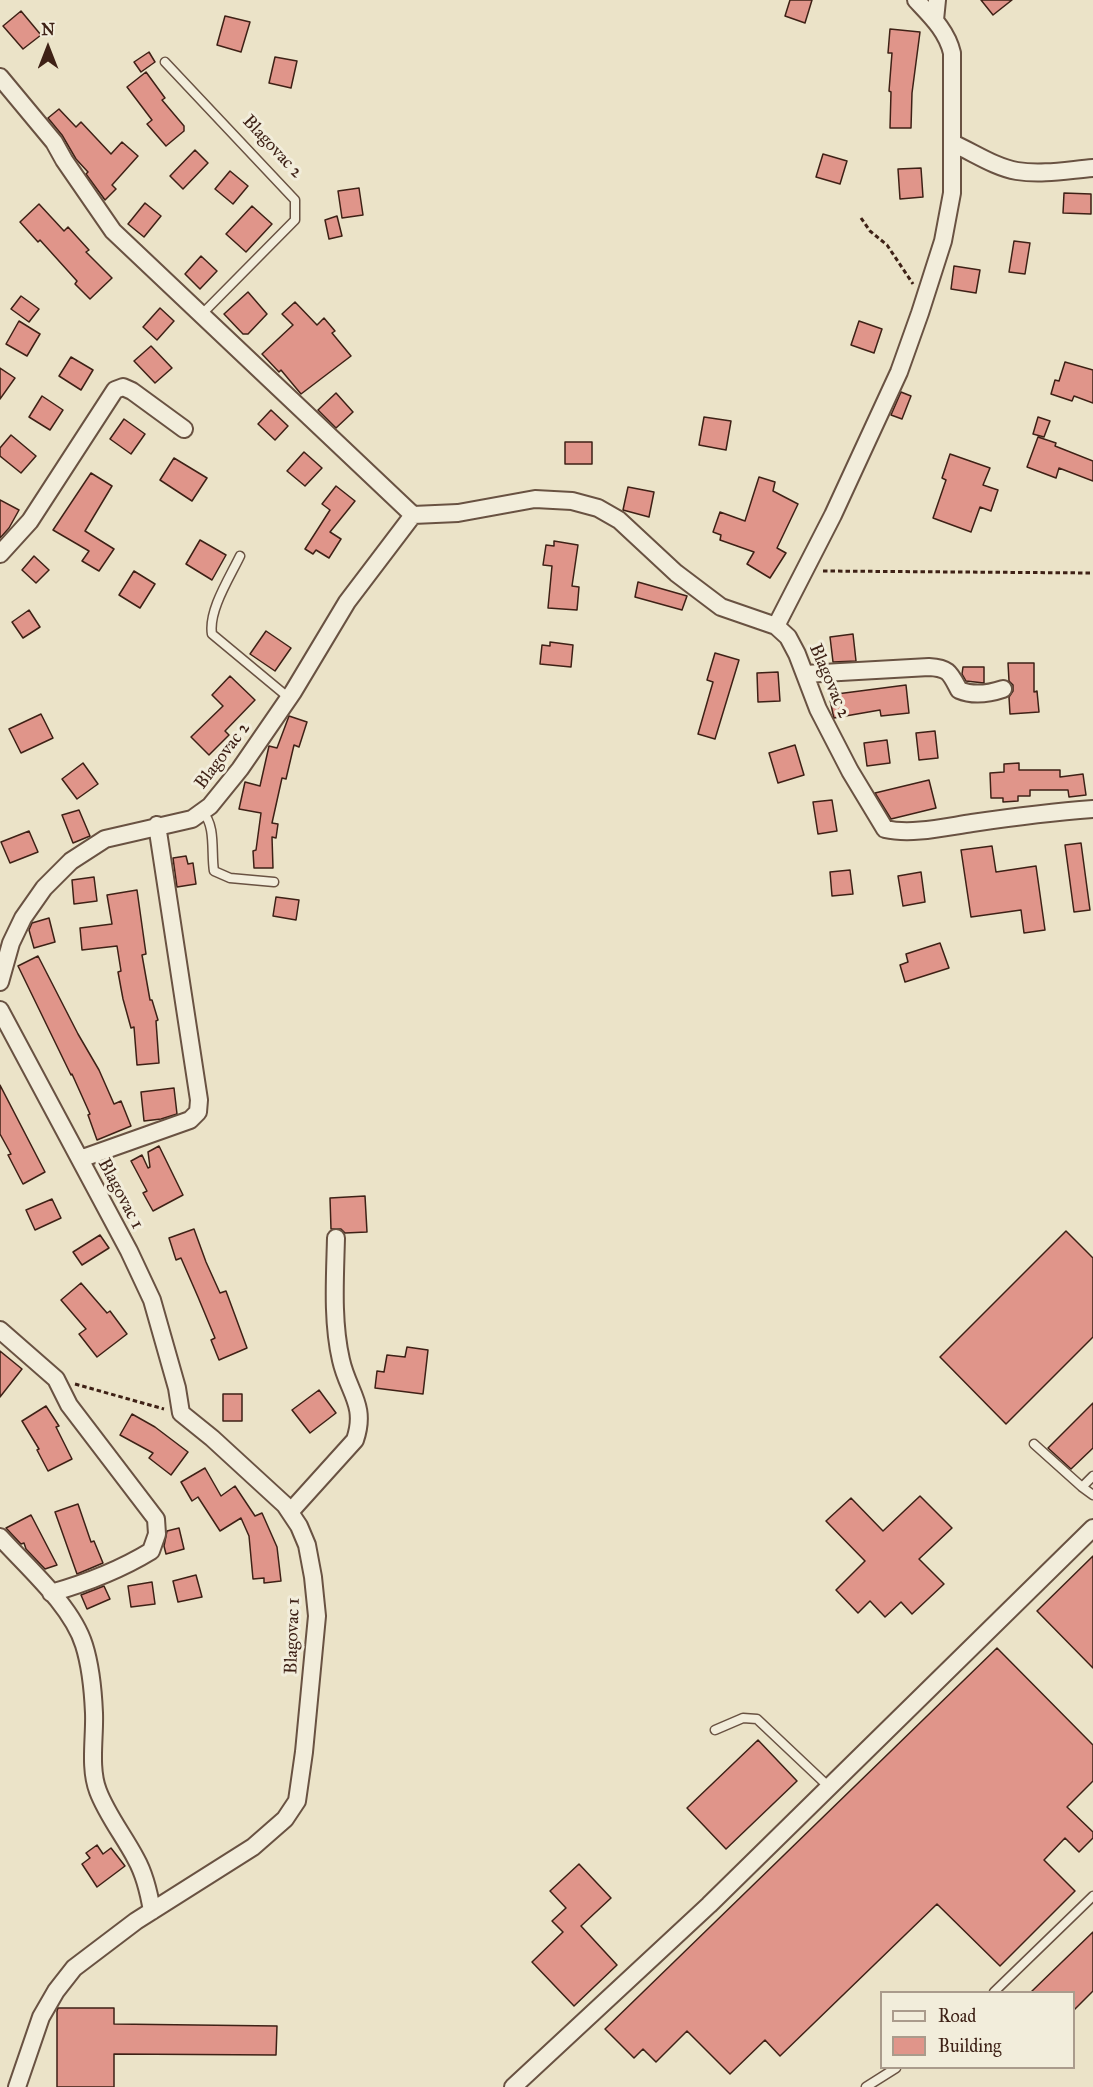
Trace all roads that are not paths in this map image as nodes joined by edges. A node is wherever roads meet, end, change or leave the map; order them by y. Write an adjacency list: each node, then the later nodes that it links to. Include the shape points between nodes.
1 (916, 0): 3 (street)
2 (937, 0): 3 (street)
3 (935, 20): 6 (street, via 952,53)
4 (165, 62): 8 (lane, Blagovac 2, via 295,200 295,220)
5 (0, 77): 8 (street, via 54,142 113,231)
6 (952, 143): 7 (street, via 1016,171); 13 (street, via 952,193 943,241 923,305 890,393)
7 (1093, 168)
8 (201, 315): 10 (street)
9 (184, 429): 11 (street, via 132,391 123,387 115,390 30,521)
10 (413, 515): 13 (street, via 458,513 535,499 572,501 598,508 619,520 676,573 721,607); 16 (street, Blagovac 2, via 347,602)
11 (0, 554)
12 (240, 556): 16 (lane, via 210,624 212,634)
13 (776, 626): 14 (street, Blagovac 2, via 788,637)
14 (805, 674): 15 (street, via 939,667 951,675 958,690 976,694); 17 (street, Blagovac 2, via 850,771 885,829 918,830)
15 (1003, 689)
16 (289, 698): 18 (street, Blagovac 2, via 240,769)
17 (1093, 809)
18 (203, 813): 19 (street, Blagovac 2, via 192,819); 20 (lane, via 208,818 214,871 230,878)
19 (157, 825): 21 (street, Blagovac 2, via 105,839 71,861 44,888 23,918); 23 (street, via 198,1112 190,1120)
20 (274, 882)
21 (0, 982)
22 (0, 1010): 23 (street, Blagovac 1)
23 (80, 1159): 30 (street, Blagovac 1, via 152,1300 181,1413)
24 (336, 1238): 30 (street, via 341,1360 359,1406 359,1428 355,1440)
25 (0, 1330): 33 (street, via 56,1379 69,1405 156,1519 157,1534 150,1551 97,1578)
26 (1034, 1444): 28 (lane)
27 (1093, 1476): 28 (lane)
28 (1082, 1486): 29 (lane)
29 (1093, 1495)
30 (290, 1512): 37 (street, Blagovac 1, via 307,1545 317,1616 297,1801 285,1819 253,1847)
31 (1093, 1528): 35 (street)
32 (0, 1537): 33 (street)
33 (51, 1593): 37 (street, via 84,1644 92,1682 97,1790 137,1860)
34 (715, 1730): 35 (lane, via 743,1718 757,1719)
35 (829, 1787): 41 (street)
36 (1093, 1896): 38 (lane)
37 (152, 1911): 40 (street, Blagovac 1, via 74,1968 56,1991 41,2017)
38 (995, 1991)
39 (893, 2069): 42 (lane)
40 (17, 2087)
41 (513, 2087)
42 (866, 2087)

